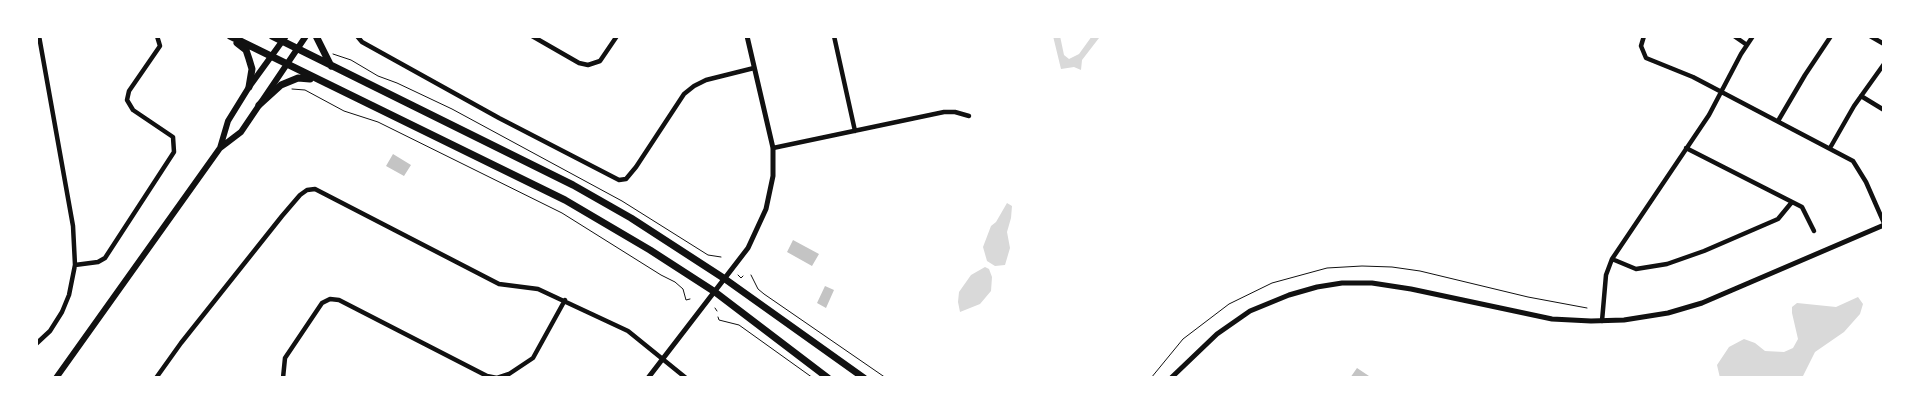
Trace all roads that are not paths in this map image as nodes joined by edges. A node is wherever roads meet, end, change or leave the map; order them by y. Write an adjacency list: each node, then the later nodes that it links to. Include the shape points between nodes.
1 (38, 36): 43 (street, via 72,226)
2 (157, 36): 43 (street, via 160,46 129,91 127,100 132,110 173,137 174,152 105,258)
3 (230, 36): 21 (main road); 27 (main road, via 246,50 250,59)
4 (272, 36): 17 (main road)
5 (306, 36): 20 (main road)
6 (316, 36): 24 (main road)
7 (357, 36): 25 (street, via 362,42 499,118 619,180 626,179 636,167 684,94 706,80)
8 (532, 36): 9 (street, via 588,65 600,61)
9 (617, 36)
10 (747, 36): 25 (street)
11 (834, 36): 34 (street)
12 (1644, 36): 28 (street, via 1641,46 1646,58)
13 (1734, 36): 19 (street)
14 (1753, 36): 19 (street)
15 (1831, 36): 33 (street)
16 (1870, 36): 18 (street)
17 (284, 39): 20 (main road); 21 (main road)
18 (1884, 44)
19 (1747, 45): 28 (street)
20 (297, 49): 23 (main road); 24 (main road)
21 (271, 57): 23 (main road); 27 (main road)
22 (1884, 64): 29 (street)
23 (287, 65): 26 (main road); 30 (main road)
24 (331, 66): 44 (main road, via 573,185 667,240)
25 (754, 68): 36 (street)
26 (320, 81): 30 (main road, via 304,77 281,84); 45 (main road, via 565,200)
27 (249, 87): 35 (main road, via 228,121)
28 (1722, 92): 33 (street); 37 (street)
29 (1861, 96): 31 (street); 38 (street)
30 (260, 105): 35 (main road, via 240,132)
31 (1884, 110)
32 (968, 116): 34 (street, via 944,112)
33 (1778, 121): 38 (street)
34 (855, 131): 36 (street)
35 (220, 148): 50 (main road)
36 (773, 148): 44 (street, via 773,176 766,208 748,248)
37 (1686, 148): 39 (street); 42 (street)
38 (1830, 148): 40 (street, via 1858,167)
39 (1792, 202): 41 (street, via 1805,210); 42 (street, via 1778,219 1704,252 1667,264 1636,269)
40 (1884, 224): 47 (street, via 1702,303 1649,316)
41 (1814, 231)
42 (1612, 259): 47 (street, via 1606,275)
43 (75, 265): 48 (street, via 62,312)
44 (725, 279): 45 (street); 56 (main road)
45 (715, 292): 49 (street); 55 (main road)
46 (565, 300): 49 (street, via 628,331); 51 (street, via 538,289 500,284 315,189 307,190 231,279); 52 (street, via 533,358 497,378 487,376 339,300 330,300 322,303 285,358)
47 (1602, 321): 57 (street, via 1552,319 1390,286 1329,285 1289,295 1250,311 1217,334)
48 (36, 344)
49 (663, 360): 53 (street); 54 (street)
50 (56, 378)
51 (156, 378)
52 (283, 378)
53 (648, 378)
54 (686, 378)
55 (828, 378)
56 (864, 378)
57 (1171, 378)

